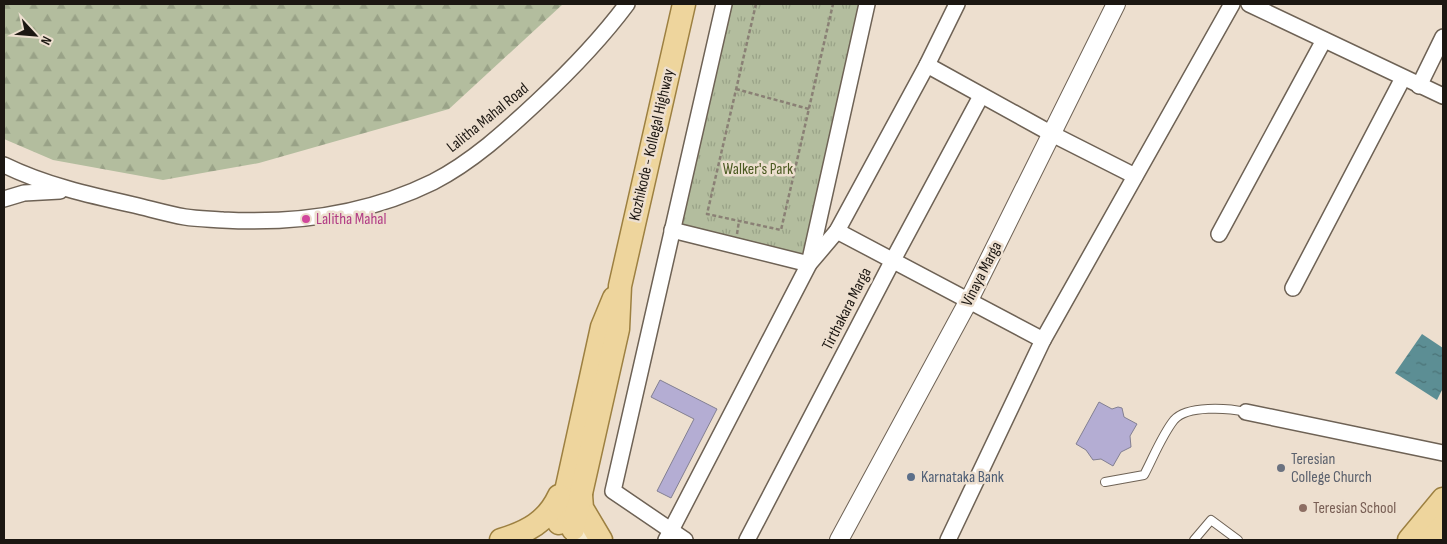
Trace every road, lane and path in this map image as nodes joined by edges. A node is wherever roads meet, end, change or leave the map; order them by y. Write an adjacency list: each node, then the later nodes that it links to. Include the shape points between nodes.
1 (627, 4): 23 (street, Lalitha Mahal Road, via 592,47 510,127 475,155 434,181 399,197 324,217 278,221 186,217)
2 (684, 4): 30 (main road, Kozhikode - Kollegal Highway)
3 (724, 4): 25 (street)
4 (756, 4): 16 (path)
5 (833, 4): 19 (path)
6 (867, 4): 29 (street)
7 (958, 4): 13 (street)
8 (1116, 4): 20 (street, Vinaya Marga)
9 (1232, 4): 22 (street)
10 (1249, 4): 12 (street)
11 (1443, 37): 15 (street)
12 (1324, 40): 14 (street); 27 (street)
13 (927, 65): 17 (street); 26 (street)
14 (1403, 78): 15 (street); 31 (street)
15 (1419, 86): 18 (street)
16 (736, 89): 19 (path); 19 (path, via 707,214 781,230)
17 (981, 96): 20 (street); 28 (street, Tirthakara Marga)
18 (1443, 96)
19 (809, 109)
20 (1052, 134): 22 (street); 32 (street, Vinaya Marga)
21 (4, 165): 23 (street, Lalitha Mahal Road)
22 (1135, 176): 33 (street)
23 (74, 191): 24 (street, Lalitha Mahal Road, via 24,193)
24 (4, 199)
25 (672, 230): 29 (street); 42 (street, via 613,491)
26 (837, 231): 28 (street); 29 (street)
27 (1219, 234)
28 (893, 260): 32 (street); 48 (street, Tirthakara Marga)
29 (809, 264): 42 (street)
30 (620, 286): 36 (main road, Kozhikode - Kollegal Highway, via 602,327); 38 (main road, Kozhikode - Kollegal Highway, via 618,329)
31 (1293, 288)
32 (969, 300): 33 (street); 49 (street, Vinaya Marga)
33 (1043, 340): 50 (street)
34 (1246, 412): 35 (street); 37 (lane, via 1226,408 1188,412 1175,419 1144,475)
35 (1443, 453)
36 (568, 473): 41 (main road, Kozhikode - Kollegal Highway); 43 (main road, via 553,510 544,520 518,535)
37 (1105, 482)
38 (580, 494): 41 (main road, Kozhikode - Kollegal Highway); 46 (main road, via 582,508)
39 (1443, 499): 53 (main road)
40 (1443, 526): 54 (main road)
41 (575, 533): 45 (main road, via 545,527)
42 (668, 535): 47 (street)
43 (501, 540)
44 (514, 540): 45 (main road)
45 (537, 540)
46 (601, 540)
47 (685, 540)
48 (747, 540)
49 (839, 540)
50 (948, 540)
51 (1194, 540): 52 (lane, via 1211,520)
52 (1238, 540)
53 (1409, 540)
54 (1431, 540)

